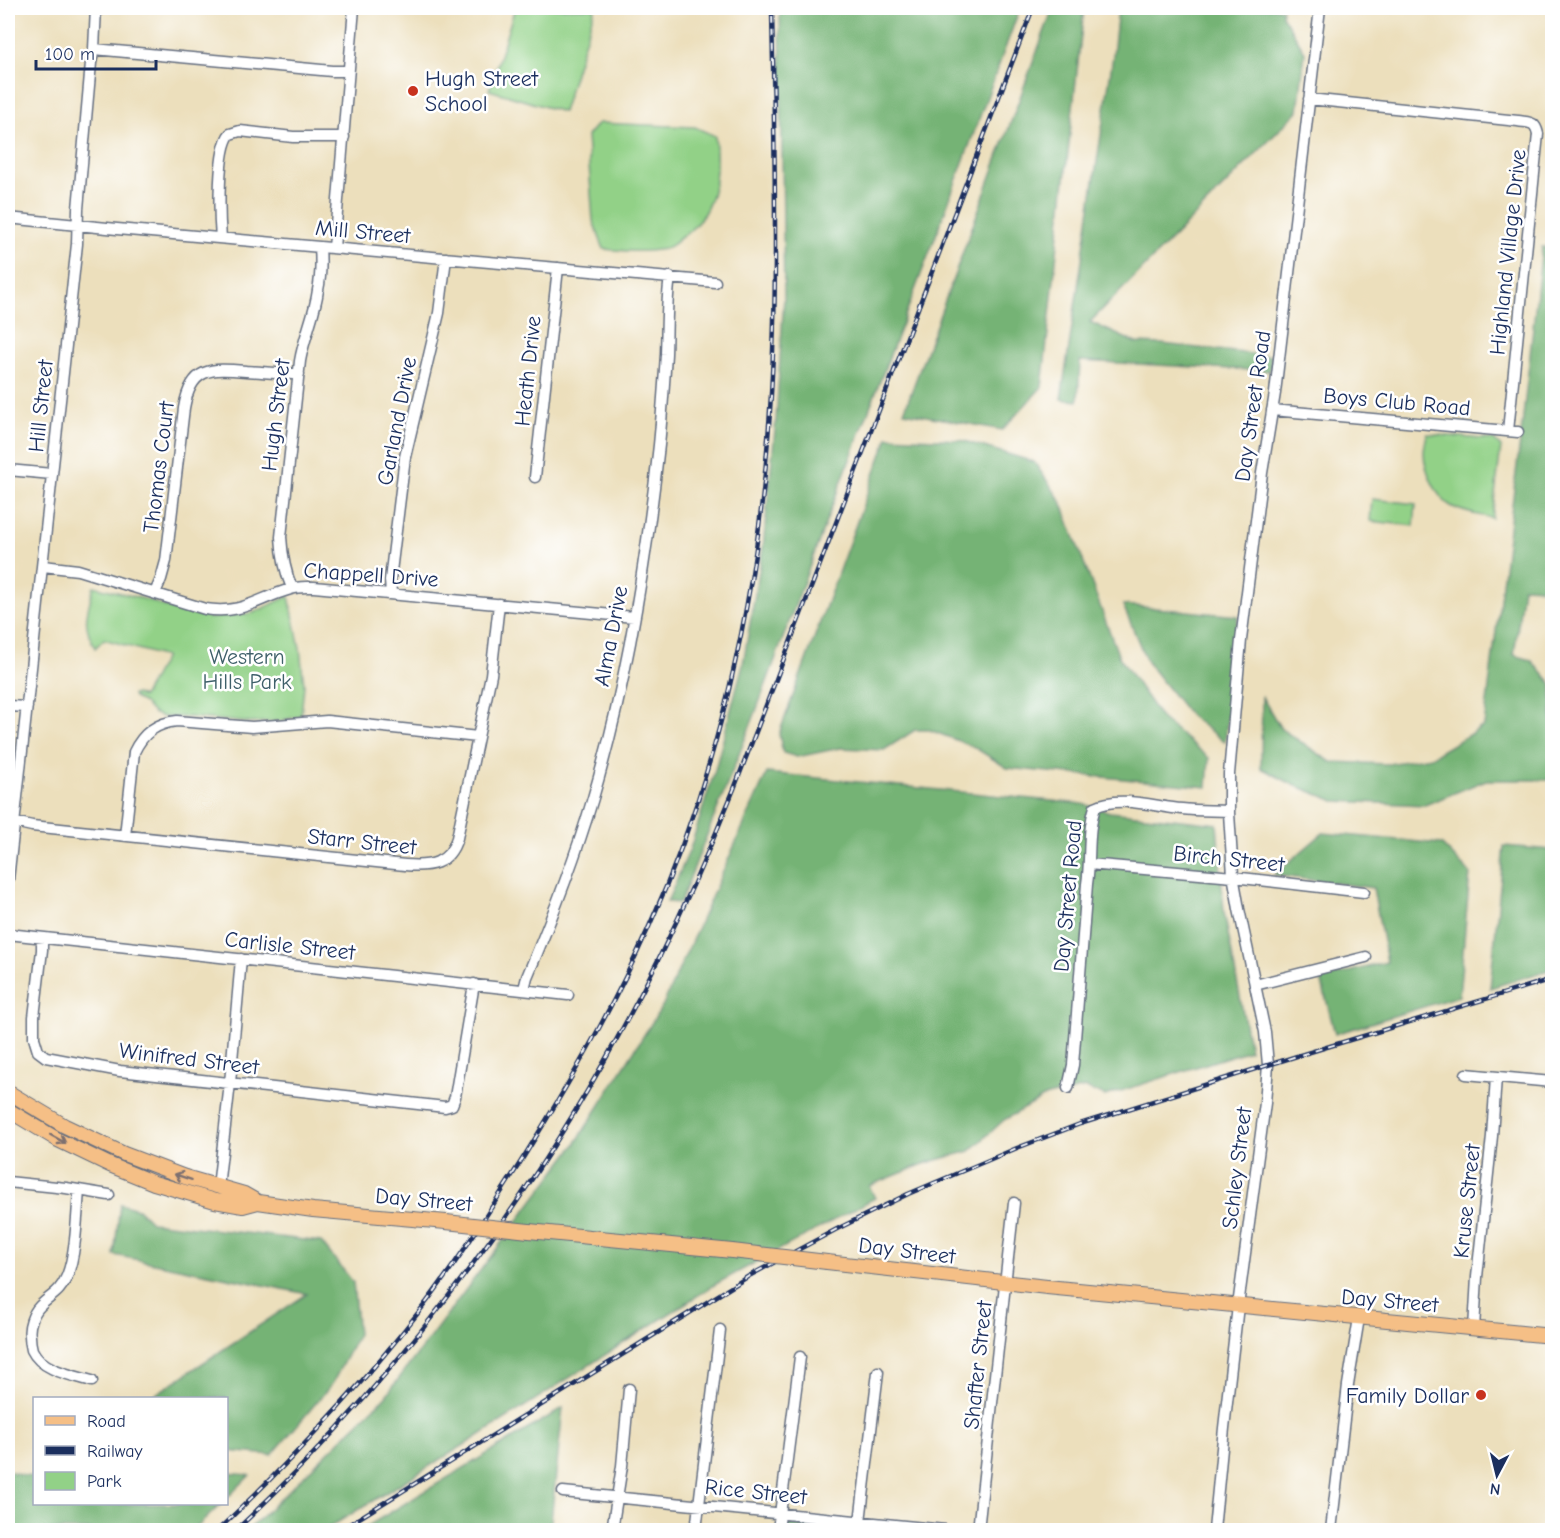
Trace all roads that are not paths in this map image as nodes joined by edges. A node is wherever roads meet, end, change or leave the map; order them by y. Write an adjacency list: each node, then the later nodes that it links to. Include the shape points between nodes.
1 (96, 8): 4 (street, Hill Street)
2 (354, 8): 5 (street)
3 (1320, 8): 6 (street, Day Street Road)
4 (94, 49): 5 (street); 9 (street, Hill Street)
5 (348, 71): 7 (street)
6 (1309, 99): 18 (street, Day Street Road); 19 (street, Highland Village Drive, via 1518,121 1536,128)
7 (344, 137): 10 (street, via 232,132 223,155); 12 (street)
8 (8, 218): 9 (street, Mill Street)
9 (77, 225): 10 (street, Mill Street); 21 (street, Hill Street)
10 (221, 238): 11 (street, Mill Street)
11 (320, 247): 12 (street, Mill Street); 17 (street, Hugh Street, via 319,290)
12 (334, 248): 13 (street, Mill Street)
13 (446, 258): 14 (street, Mill Street); 26 (street, Garland Drive, via 439,313 405,457)
14 (558, 268): 15 (street, Mill Street); 22 (street, Heath Drive)
15 (669, 277): 16 (street, Mill Street); 28 (street, Alma Drive, via 659,441)
16 (715, 282)
17 (298, 374): 24 (street, Hugh Street, via 281,537); 25 (street, Thomas Court, via 216,369 192,383 183,408 166,561)
18 (1272, 410): 19 (street, Boys Club Road); 32 (street, Day Street Road, via 1240,651)
19 (1513, 432)
20 (8, 470): 21 (street)
21 (52, 474): 23 (street, Hill Street)
22 (535, 477)
23 (43, 566): 25 (street, Chappell Drive, via 78,570); 30 (street, Hill Street)
24 (292, 588): 25 (street, Chappell Drive, via 226,611 205,609); 26 (street, Chappell Drive)
25 (154, 593)
26 (391, 593): 27 (street, Chappell Drive)
27 (499, 604): 28 (street, Chappell Drive); 31 (street, Starr Street, via 491,675)
28 (634, 617): 45 (street, Alma Drive, via 617,706 593,797)
29 (8, 706): 30 (street)
30 (27, 707): 33 (street, Hill Street)
31 (478, 737): 34 (street, via 327,721 252,728 168,722 150,730 134,752); 34 (street, Starr Street, via 455,844 443,859 430,866)
32 (1229, 812): 35 (street, Day Street Road, via 1102,803 1095,807 1091,822); 36 (street, Schley Street)
33 (14, 822): 34 (street, Starr Street); 37 (street, Hill Street)
34 (125, 836)
35 (1089, 864): 36 (street, Birch Street); 51 (street, Day Street Road)
36 (1233, 878): 38 (street, Birch Street); 44 (street, Schley Street)
37 (8, 880)
38 (1364, 892)
39 (8, 934): 40 (street, Carlisle Street)
40 (42, 938): 42 (street, Carlisle Street); 50 (street, Winifred Street, via 34,1030 41,1054 120,1071)
41 (1366, 957): 44 (street)
42 (241, 959): 43 (street, Carlisle Street); 50 (street)
43 (474, 984): 45 (street, Carlisle Street); 50 (street, Winifred Street, via 452,1105)
44 (1255, 985): 63 (street, Schley Street, via 1268,1065)
45 (524, 989): 46 (street, Carlisle Street)
46 (568, 994)
47 (1466, 1074): 48 (street)
48 (1496, 1077): 49 (street); 65 (street, Kruse Street)
49 (1552, 1082)
50 (230, 1083): 57 (street)
51 (1068, 1088)
52 (8, 1092): 57 (main road, Day Street, one-way to 52, via 124,1154 65,1126)
53 (8, 1110): 55 (main road, Day Street)
54 (8, 1120): 55 (main road)
55 (25, 1120): 60 (main road, Day Street, one-way to 60, via 58,1140 154,1183 215,1201 243,1206)
56 (8, 1182): 58 (street)
57 (218, 1187): 60 (main road, Day Street)
58 (79, 1190): 59 (street); 70 (street, via 66,1279 38,1307 29,1331 32,1349 48,1367)
59 (109, 1195)
60 (258, 1202): 62 (main road, Day Street, bridge)
61 (1014, 1203): 62 (street, Shafter Street)
62 (1005, 1283): 63 (main road, Day Street); 81 (street, Shafter Street)
63 (1238, 1306): 64 (main road, Day Street); 82 (street, Schley Street)
64 (1359, 1318): 65 (main road, Day Street); 83 (street)
65 (1474, 1329): 67 (main road, Day Street)
66 (720, 1330): 74 (street)
67 (1552, 1336)
68 (800, 1357): 75 (street)
69 (878, 1372): 76 (street)
70 (92, 1381)
71 (629, 1389): 73 (street)
72 (563, 1492): 73 (street, Rice Street)
73 (617, 1497): 74 (street, Rice Street); 77 (street)
74 (699, 1505): 75 (street, Rice Street); 78 (street)
75 (780, 1513): 76 (street, Rice Street); 79 (street)
76 (860, 1526): 80 (street, Rice Street)
77 (612, 1530)
78 (696, 1530)
79 (778, 1530)
80 (945, 1530)
81 (978, 1530)
82 (1215, 1530)
83 (1331, 1530)

